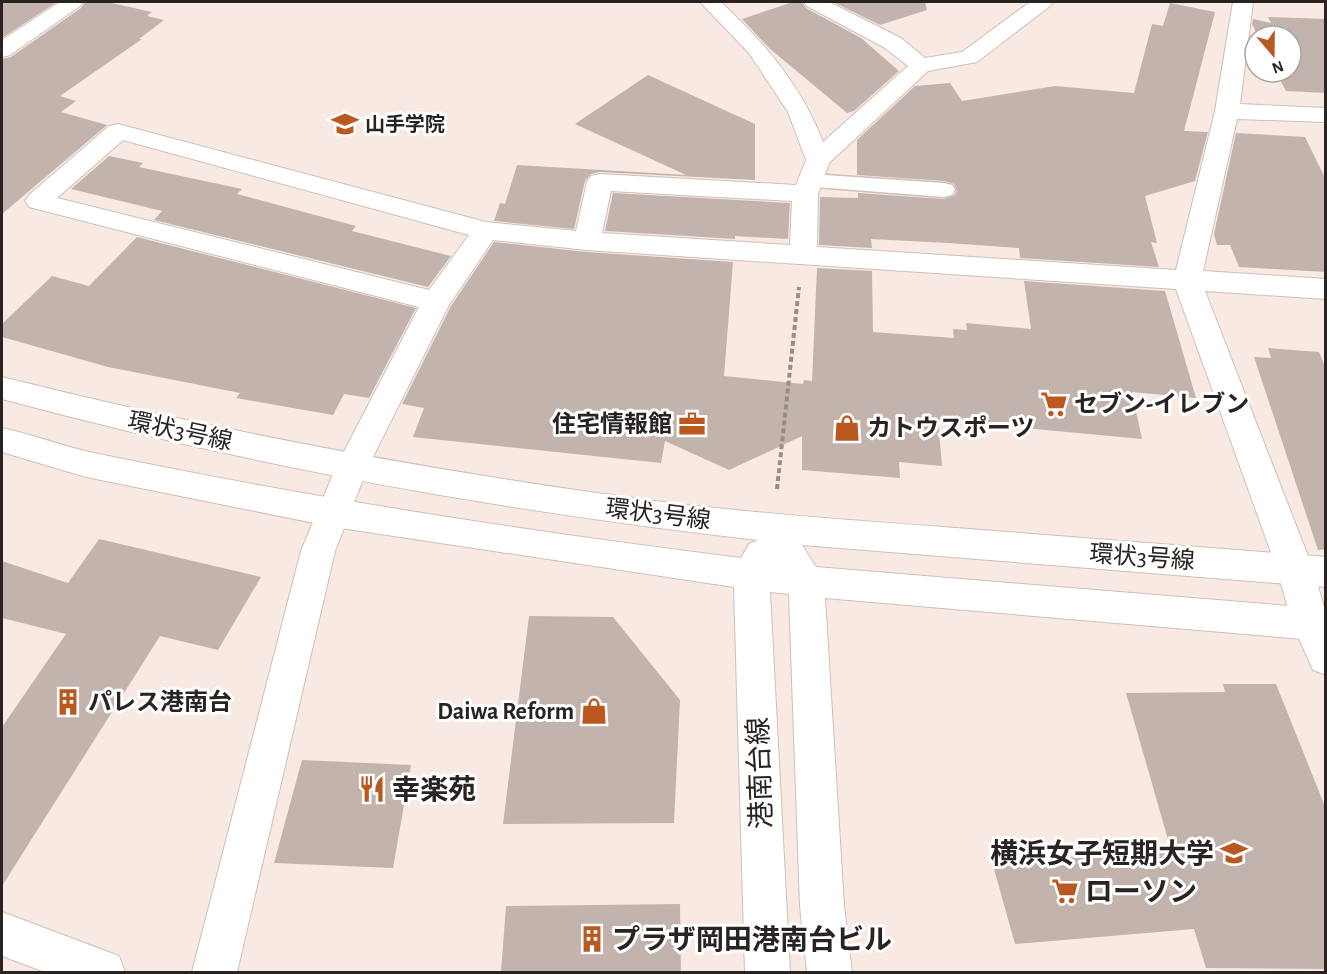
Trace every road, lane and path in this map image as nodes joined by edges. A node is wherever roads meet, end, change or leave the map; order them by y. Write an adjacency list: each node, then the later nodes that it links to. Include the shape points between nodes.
1 (73, 2): 6 (street)
2 (814, 2): 7 (street, via 892,43)
3 (1043, 2): 7 (street, via 969,57)
4 (1243, 2): 8 (street)
5 (720, 4): 10 (street, via 800,112)
6 (2, 50)
7 (921, 66): 10 (street)
8 (1227, 111): 9 (street); 15 (street)
9 (1326, 115)
10 (811, 179): 11 (lane); 13 (street, via 600,182); 14 (street)
11 (944, 190)
12 (486, 231): 13 (street); 17 (street); 17 (street, via 118,131 38,201)
13 (587, 241): 14 (street)
14 (803, 256): 15 (street); 22 (path)
15 (1187, 280): 16 (street); 23 (street)
16 (1326, 289)
17 (436, 302): 20 (street)
18 (2, 388): 20 (street, 環状3号線, via 142,424)
19 (2, 440): 21 (street, 環状3号線, via 86,464)
20 (352, 467): 21 (street); 22 (street, 環状3号線, via 498,492)
21 (334, 513): 24 (street, 環状3号線); 30 (street, via 318,551)
22 (773, 528): 23 (street, 環状3号線); 24 (street); 25 (street)
23 (1310, 570): 26 (street)
24 (752, 574): 25 (street, 環状3号線); 31 (street, 港南台線)
25 (806, 581): 26 (street, 環状3号線); 32 (street, via 822,906)
26 (1318, 624): 27 (street)
27 (1326, 658)
28 (2, 934): 29 (street)
29 (103, 972)
30 (214, 972)
31 (767, 972)
32 (829, 972)

